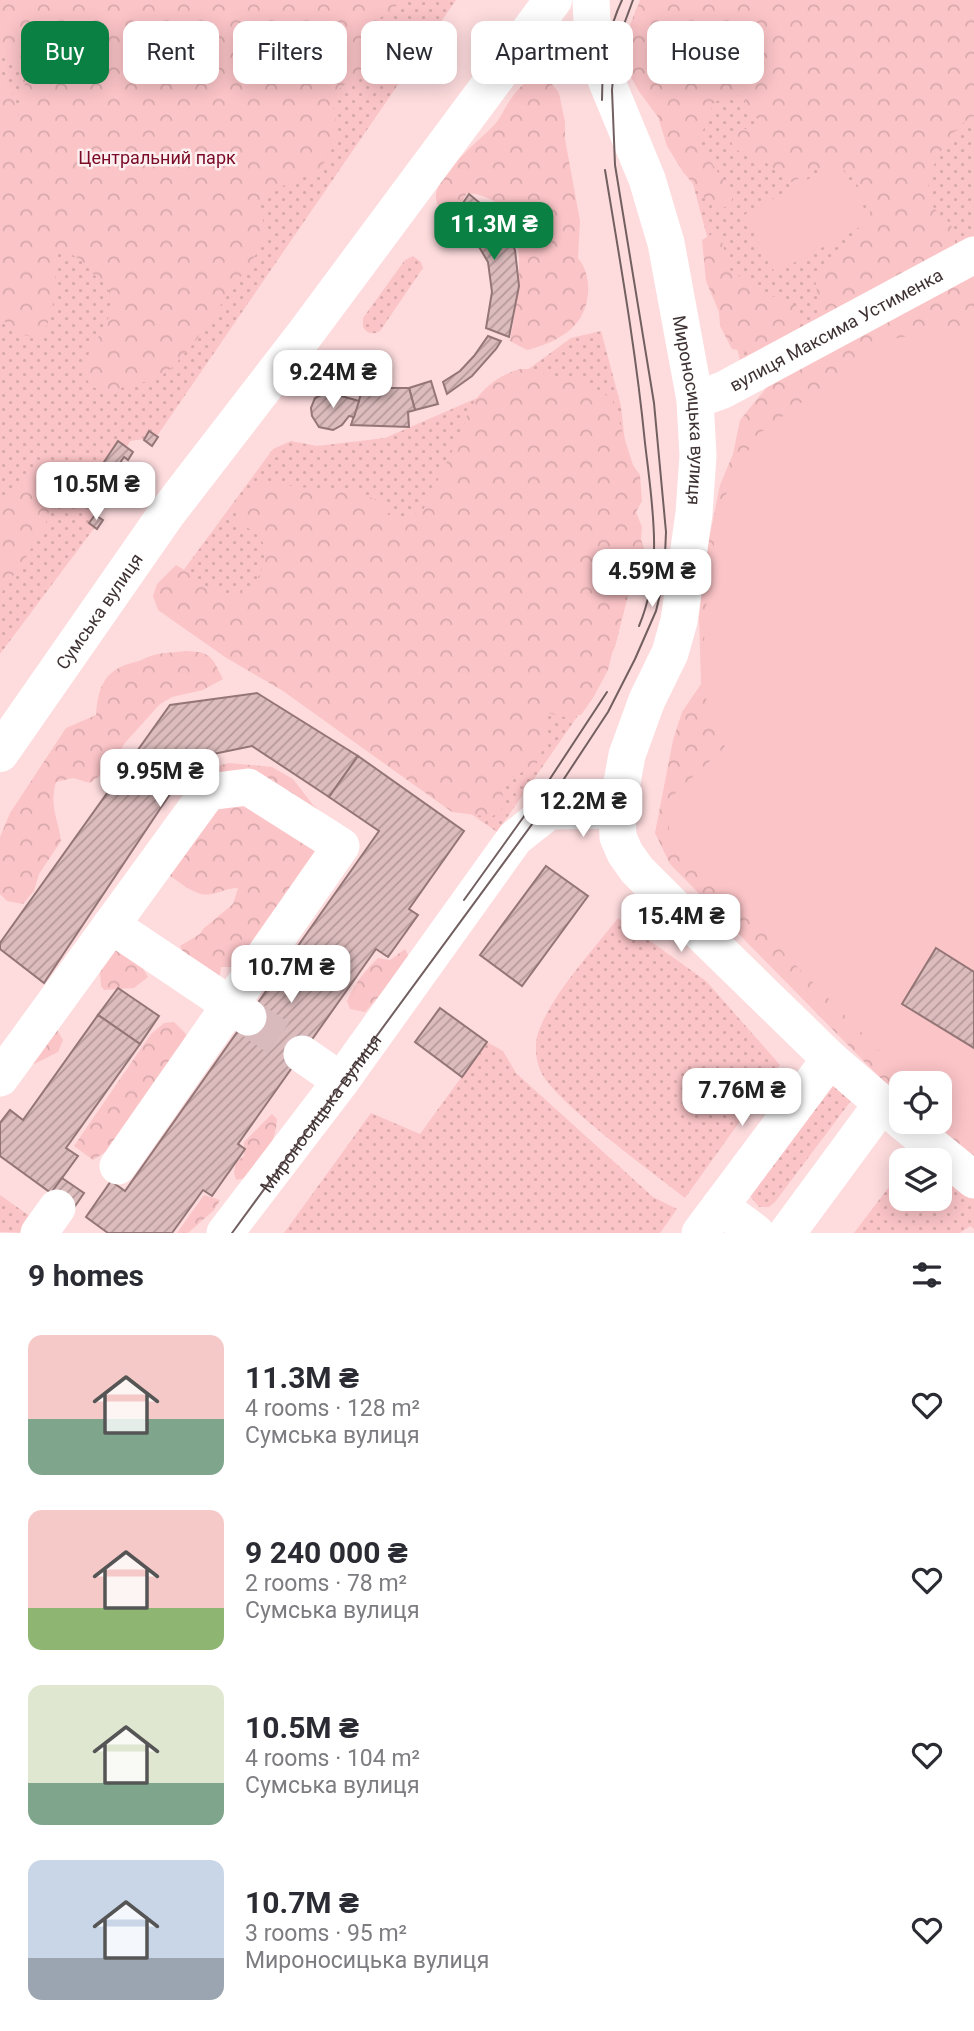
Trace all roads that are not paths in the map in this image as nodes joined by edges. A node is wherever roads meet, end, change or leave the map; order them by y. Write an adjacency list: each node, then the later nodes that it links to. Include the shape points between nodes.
1 (552, 0): 5 (main road, Сумська вулиця, via 167,513)
2 (591, 0): 4 (street, Мироносицька вулиця, via 602,70 660,218)
3 (974, 255): 4 (street, вулиця Максима Устименка, via 723,390)
4 (695, 400): 6 (street, Мироносицька вулиця, via 698,469 683,600 670,653 628,755)
5 (0, 753)
6 (617, 810): 10 (street, via 618,837 637,870); 12 (street, Мироносицька вулиця, via 549,811 515,838)
7 (111, 925): 8 (street); 8 (street, via 208,792 248,787 341,846); 11 (street)
8 (240, 1011): 16 (street)
9 (302, 1054): 12 (street)
10 (830, 1059): 13 (street); 18 (street)
11 (0, 1078)
12 (341, 1081): 19 (street, Мироносицька вулиця)
13 (889, 1109)
14 (889, 1123): 21 (street)
15 (919, 1134): 17 (street)
16 (118, 1166)
17 (974, 1180)
18 (710, 1220): 20 (street)
19 (225, 1233)
20 (756, 1233)
21 (787, 1233)

